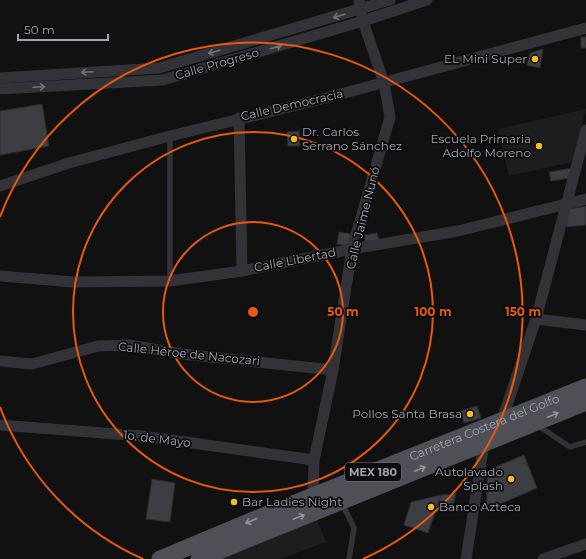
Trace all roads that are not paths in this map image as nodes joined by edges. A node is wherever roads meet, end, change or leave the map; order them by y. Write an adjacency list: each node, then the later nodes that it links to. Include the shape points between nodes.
1 (390, 0): 3 (street, Calle Progreso)
2 (427, 0): 4 (street, Calle Progreso)
3 (360, 5): 4 (street, Calle Jaime Nunó); 6 (street, Calle Progreso, one-way to 6)
4 (363, 21): 8 (street, Calle Progreso, one-way to 4); 9 (street, Calle Jaime Nunó)
5 (586, 28): 9 (street, Calle Democracia)
6 (160, 68): 7 (street, Calle Progreso, one-way to 7); 8 (street)
7 (0, 78)
8 (163, 80): 10 (street, Calle Progreso, one-way to 8)
9 (384, 83): 11 (street, Calle Democracia); 17 (street, Calle Jaime Nunó, via 390,118)
10 (0, 89)
11 (239, 118): 13 (street, Calle Democracia); 18 (street)
12 (586, 130): 16 (street)
13 (170, 136): 14 (street, Calle Democracia, via 69,163); 20 (lane)
14 (0, 186)
15 (586, 199): 16 (street, Calle Libertad)
16 (566, 205): 17 (street, Calle Libertad, via 458,231); 21 (street)
17 (352, 249): 18 (street, Calle Libertad); 24 (street, Calle Jaime Nunó)
18 (242, 271): 20 (street, Calle Libertad)
19 (0, 276): 20 (street, Calle Libertad, via 74,282)
20 (170, 281)
21 (536, 319): 22 (street); 28 (street)
22 (586, 326)
23 (0, 362): 24 (street, Calle Héroe de Nacozari, via 32,364 98,346 130,345 182,354)
24 (333, 370): 32 (street, Calle Jaime Nunó)
25 (586, 387): 27 (main road, Carretera Costera del Golfo / MEX 180)
26 (586, 402): 27 (main road, Carretera Costera del Golfo / MEX 180, one-way to 26)
27 (530, 417): 28 (main road, Carretera Costera del Golfo / MEX 180); 30 (lane, via 570,447); 31 (main road, Carretera Costera del Golfo / MEX 180)
28 (502, 420): 34 (main road, Carretera Costera del Golfo / MEX 180)
29 (0, 425): 32 (street, 1o. de Mayo, via 142,436)
30 (586, 442)
31 (484, 443): 33 (main road, Carretera Costera del Golfo / MEX 180, one-way to 31); 40 (street)
32 (314, 460): 34 (street, Calle Jaime Nunó)
33 (341, 501): 34 (main road, Carretera Costera del Golfo / MEX 180); 39 (lane, via 354,528)
34 (316, 502): 37 (main road, Carretera Costera del Golfo / MEX 180, one-way to 37); 38 (main road, Carretera Costera del Golfo / MEX 180, one-way to 34)
35 (586, 544): 36 (street)
36 (548, 558)
37 (160, 559)
38 (199, 559)
39 (349, 559)
40 (466, 559)

